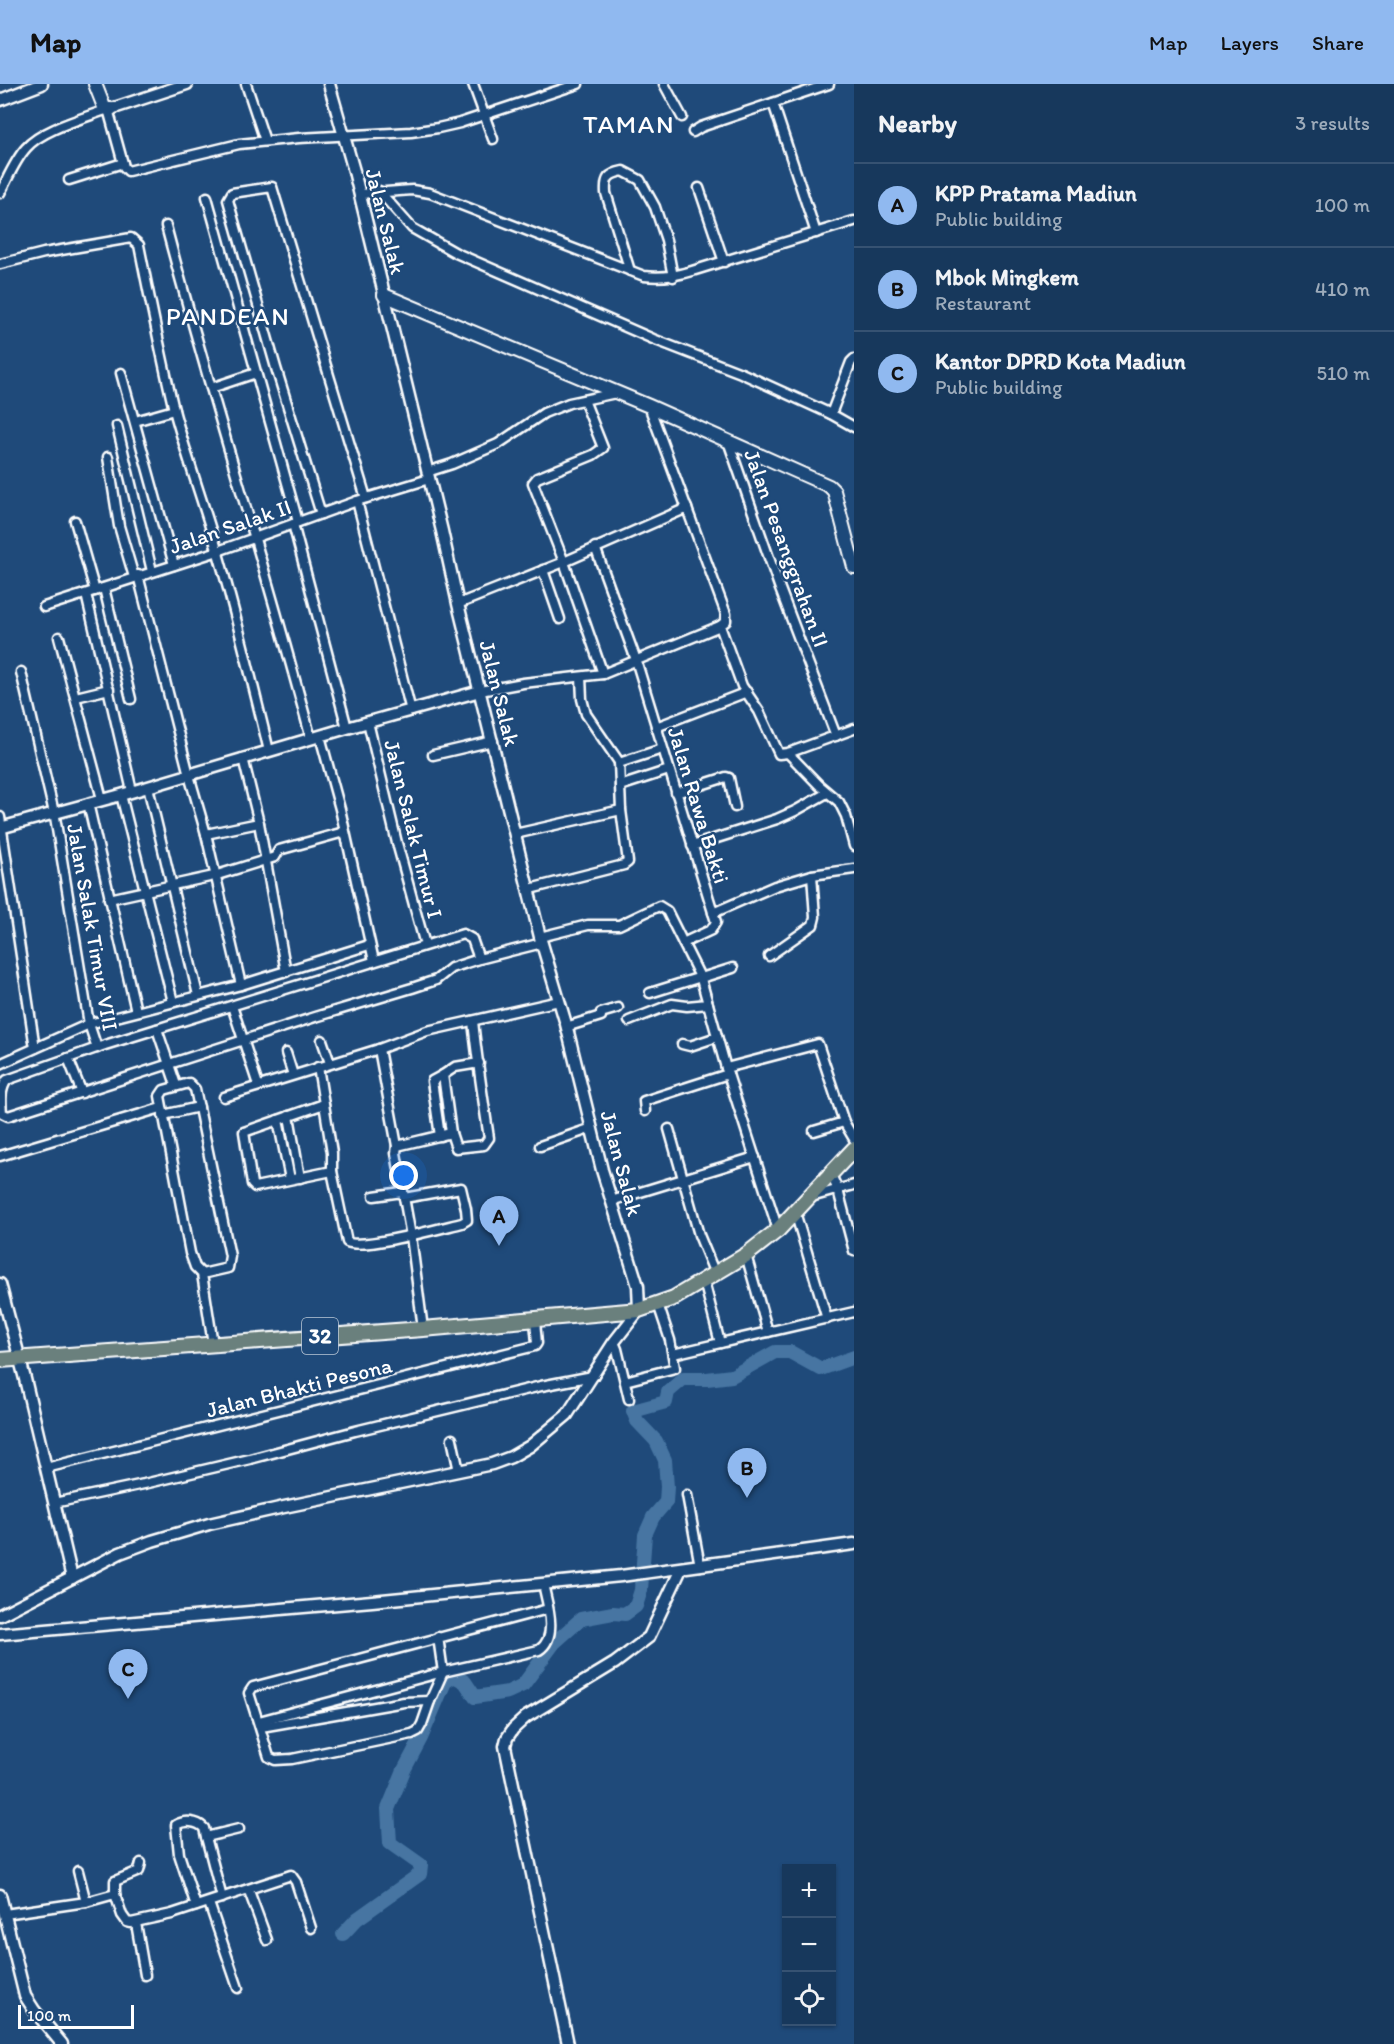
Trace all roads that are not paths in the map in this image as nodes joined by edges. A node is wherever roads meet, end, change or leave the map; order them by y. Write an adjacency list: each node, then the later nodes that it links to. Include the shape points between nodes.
1 (42, 84): 10 (street)
2 (95, 84): 12 (main road, via 104,107)
3 (187, 84): 12 (street)
4 (246, 84): 18 (street)
5 (329, 84): 16 (street, Jalan Salak)
6 (473, 84): 13 (street)
7 (578, 84): 13 (street)
8 (664, 84): 14 (street)
9 (829, 84): 11 (street)
10 (0, 100)
11 (772, 103): 15 (street); 28 (street)
12 (110, 109): 19 (street); 23 (street, via 30,143)
13 (484, 115): 16 (street, via 429,129); 17 (street)
14 (682, 117)
15 (693, 132)
16 (344, 135): 18 (street); 24 (street, Jalan Salak)
17 (493, 139)
18 (265, 141): 19 (street, via 128,171)
19 (123, 163): 20 (street)
20 (69, 180)
21 (699, 188): 29 (street)
22 (379, 191): 24 (street); 31 (street, via 412,190 448,199); 42 (street, via 411,228 456,253)
23 (0, 193)
24 (360, 194): 33 (street, Jalan Salak)
25 (207, 197): 36 (street)
26 (854, 221): 28 (street)
27 (166, 226): 37 (street)
28 (816, 233): 29 (street)
29 (724, 261): 32 (street)
30 (0, 264): 41 (street, via 44,253 136,241)
31 (630, 270): 32 (street, via 644,276); 32 (street, via 605,187 607,178 623,171 640,180 655,207)
32 (673, 277)
33 (384, 295): 38 (main road); 48 (street, Jalan Salak)
34 (852, 362): 42 (street)
35 (121, 373): 43 (street)
36 (256, 373): 37 (street); 53 (street)
37 (211, 388): 54 (street)
38 (617, 393): 39 (street, Jalan Salak II); 40 (main road)
39 (584, 400): 48 (street, Jalan Salak II, via 544,413 498,444); 57 (street, via 602,451 533,481)
40 (650, 406): 46 (main road); 50 (street)
41 (174, 410): 43 (street); 56 (street)
42 (831, 414): 45 (street)
43 (135, 421): 58 (street)
44 (117, 426): 61 (street)
45 (854, 427)
46 (728, 440): 59 (main road, via 834,491); 83 (street, Jalan Pesanggrahan II)
47 (108, 457): 62 (street, via 119,525)
48 (428, 475): 49 (street, Jalan Salak II); 64 (street, Jalan Salak)
49 (362, 500): 51 (street, Jalan Salak II); 51 (street, via 273,188 232,193 228,200); 78 (street)
50 (687, 508): 55 (street); 67 (street, via 726,614 726,621)
51 (321, 514): 53 (street, Jalan Salak II)
52 (75, 521): 63 (street)
53 (295, 523): 54 (street, Jalan Salak II); 81 (street)
54 (255, 538): 56 (street, Jalan Salak II); 84 (street)
55 (596, 547): 57 (street); 69 (street, Jalan Rawa Bakti)
56 (218, 551): 58 (street, Jalan Salak II); 87 (street)
57 (564, 561): 60 (street); 71 (street)
58 (174, 565): 61 (street, Jalan Salak II)
59 (854, 567)
60 (543, 570): 64 (street); 66 (street)
61 (152, 571): 62 (street, Jalan Salak II)
62 (136, 576): 63 (street, Jalan Salak II); 93 (street)
63 (95, 591): 65 (street, Jalan Salak II); 73 (street); 77 (street)
64 (458, 604): 74 (street, Jalan Salak)
65 (44, 607)
66 (560, 619)
67 (720, 626): 69 (street); 75 (street)
68 (59, 637): 76 (street)
69 (636, 660): 71 (street); 80 (street, Jalan Rawa Bakti)
70 (21, 672): 103 (street, Jalan Salak Timur VIII)
71 (603, 674): 72 (street)
72 (582, 677): 74 (street); 91 (street, via 586,714)
73 (109, 689): 76 (street); 96 (street)
74 (480, 691): 78 (street); 85 (street, Jalan Salak)
75 (747, 692): 80 (street); 88 (street, via 777,752)
76 (76, 697): 99 (street)
77 (131, 699)
78 (411, 711): 79 (street)
79 (368, 722): 81 (street); 123 (street, Jalan Salak Timur I)
80 (656, 727): 86 (street, Jalan Rawa Bakti)
81 (347, 728): 84 (street)
82 (854, 729): 83 (street)
83 (836, 736): 88 (street)
84 (316, 737): 87 (street); 106 (street)
85 (493, 741): 89 (street); 108 (street, Jalan Salak)
86 (662, 749): 91 (street); 92 (street, Jalan Rawa Bakti)
87 (269, 751): 90 (street)
88 (788, 753): 98 (street)
89 (433, 755)
90 (243, 758): 93 (street); 104 (street)
91 (619, 763): 94 (street)
92 (669, 770): 94 (street); 97 (street, Jalan Rawa Bakti)
93 (189, 775): 95 (street); 107 (street)
94 (620, 786): 102 (street)
95 (148, 787): 96 (street); 115 (street)
96 (126, 793): 99 (street); 116 (street)
97 (676, 793): 101 (street, via 726,777); 109 (street, Jalan Rawa Bakti)
98 (827, 793): 109 (street, via 777,819); 110 (street, via 839,802)
99 (102, 799): 100 (street)
100 (88, 803): 103 (street); 118 (street)
101 (735, 807)
102 (621, 810): 108 (street); 117 (street, via 626,865)
103 (54, 813): 105 (street); 141 (street, Jalan Salak Timur VIII)
104 (259, 823): 107 (street); 111 (street)
105 (1, 824): 148 (street)
106 (344, 832): 111 (street, via 279,850 276,857); 122 (street)
107 (206, 834): 114 (street)
108 (515, 834): 117 (street, Jalan Salak)
109 (692, 846): 119 (street, Jalan Rawa Bakti)
110 (854, 846)
111 (267, 860): 114 (street); 128 (street)
112 (854, 869): 113 (street)
113 (812, 875): 119 (street); 124 (street, via 813,925)
114 (214, 876): 115 (street); 130 (street)
115 (173, 884): 116 (street); 132 (street)
116 (146, 889): 118 (street); 134 (street)
117 (530, 889): 120 (street, Jalan Salak)
118 (109, 899): 138 (street)
119 (713, 913): 121 (street, Jalan Rawa Bakti, via 715,927)
120 (541, 940): 121 (street, via 588,925 619,925 659,906 667,911); 125 (street); 133 (street, Jalan Salak)
121 (683, 943): 129 (street)
122 (369, 945): 126 (street); 128 (street)
123 (425, 945): 125 (street, via 466,934 472,939); 126 (street)
124 (769, 956)
125 (479, 959): 146 (street, via 451,968 436,980)
126 (374, 961): 136 (street)
127 (732, 968): 129 (street)
128 (286, 972): 130 (street)
129 (701, 978): 131 (street); 135 (street)
130 (241, 985): 132 (street)
131 (650, 993)
132 (198, 996): 134 (street)
133 (559, 1001): 139 (street); 142 (street, Jalan Salak)
134 (173, 1002): 138 (street)
135 (708, 1004): 140 (street, via 672,1004); 144 (street)
136 (232, 1006): 143 (street); 146 (street)
137 (618, 1008): 142 (street)
138 (136, 1011): 141 (street)
139 (473, 1021): 150 (street, via 427,1031); 154 (street)
140 (628, 1021)
141 (89, 1024): 148 (street); 149 (street, Jalan Salak Timur VIII)
142 (566, 1027): 172 (street, Jalan Salak)
143 (157, 1029): 149 (street); 156 (street)
144 (717, 1037): 147 (street, via 690,1046); 158 (street)
145 (322, 1040): 153 (street)
146 (244, 1042): 156 (street); 162 (street)
147 (682, 1044)
148 (35, 1048): 155 (street)
149 (97, 1048): 152 (street)
150 (379, 1049): 153 (street); 178 (street)
151 (286, 1053): 159 (street)
152 (68, 1058): 163 (street); 163 (street, via 7,1080 2,1113 8,1116)
153 (330, 1063): 157 (street)
154 (479, 1063): 160 (street, via 455,1067); 175 (street, via 489,1140 484,1145 456,1148)
155 (0, 1064)
156 (169, 1064): 161 (street); 163 (street)
157 (318, 1067): 159 (street); 165 (street)
158 (727, 1071): 167 (street, via 644,1101); 171 (street, via 818,1044); 182 (street)
159 (293, 1075): 162 (street)
160 (442, 1075): 175 (street); 176 (street, via 432,1082)
161 (176, 1085): 166 (street, via 192,1085); 168 (street, via 161,1092)
162 (258, 1085): 164 (street)
163 (82, 1093)
164 (224, 1097)
165 (324, 1104): 169 (street); 183 (street, via 333,1153)
166 (199, 1107): 168 (street); 199 (street, via 230,1256 228,1268)
167 (645, 1111)
168 (162, 1112): 181 (street); 199 (street, via 189,1253)
169 (289, 1116): 170 (street); 185 (street)
170 (278, 1120): 186 (street); 186 (street, via 244,1132 252,1184 260,1187)
171 (844, 1122): 174 (street); 177 (street)
172 (592, 1128): 179 (street); 193 (street, Jalan Salak)
173 (669, 1129): 187 (street)
174 (814, 1131)
175 (451, 1133): 176 (street)
176 (440, 1136): 178 (street)
177 (854, 1139)
178 (397, 1146): 190 (street, via 395,1158)
179 (540, 1146)
180 (854, 1149): 184 (highway, 32)
181 (0, 1156)
182 (755, 1157): 187 (street); 195 (street)
183 (332, 1171): 185 (street); 196 (street, via 348,1243)
184 (831, 1175): 189 (street); 192 (highway, 32)
185 (300, 1178): 186 (street)
186 (290, 1179)
187 (683, 1179): 193 (street); 200 (street)
188 (854, 1185): 189 (street)
189 (838, 1190): 192 (street); 197 (street)
190 (403, 1195): 191 (street); 196 (street); 196 (street, via 458,1187 466,1209 465,1222)
191 (374, 1196)
192 (810, 1197): 194 (highway, 32)
193 (611, 1201): 203 (street, Jalan Salak, via 638,1286)
194 (795, 1212): 195 (highway, 32); 205 (street)
195 (778, 1230): 198 (highway, 32)
196 (411, 1236): 207 (street)
197 (854, 1251)
198 (746, 1255): 200 (highway, 32); 208 (street)
199 (202, 1274): 211 (street)
200 (709, 1277): 202 (highway, 32); 210 (street)
201 (0, 1284): 213 (street)
202 (658, 1304): 203 (highway, 32); 212 (street)
203 (639, 1310): 206 (highway, 32); 209 (street)
204 (854, 1312): 205 (street)
205 (827, 1319): 208 (street)
206 (535, 1320): 207 (highway, 32); 219 (street, Jalan Bhakti Pesona, via 535,1346)
207 (423, 1329): 211 (highway, 32)
208 (768, 1332): 210 (street)
209 (614, 1342): 215 (street); 216 (street)
210 (720, 1343): 212 (street)
211 (213, 1344): 213 (highway, 32)
212 (673, 1354): 216 (street, via 674,1370)
213 (20, 1358): 214 (highway, 32); 219 (street)
214 (0, 1360)
215 (593, 1376): 220 (street, via 567,1415 530,1446 492,1464); 222 (street)
216 (625, 1381): 217 (street)
217 (629, 1399)
218 (452, 1439): 220 (street)
219 (46, 1468): 222 (street)
220 (459, 1471): 226 (street, via 210,1524 120,1553)
221 (687, 1495): 224 (street)
222 (54, 1503): 226 (street)
223 (854, 1544): 224 (street)
224 (700, 1566): 225 (street)
225 (681, 1569): 227 (street); 253 (street, via 649,1637 615,1663 526,1717 513,1729 505,1746)
226 (72, 1578): 229 (street)
227 (543, 1584): 228 (street); 230 (street)
228 (548, 1609): 231 (street); 232 (street, via 548,1641 539,1650)
229 (0, 1615)
230 (0, 1634)
231 (438, 1637): 232 (street); 234 (street, via 253,1687 249,1693)
232 (443, 1672): 233 (street); 234 (street)
233 (430, 1701): 234 (street); 234 (street, via 422,1724 412,1734 292,1759 269,1757)
234 (260, 1724)
235 (239, 1829): 236 (street)
236 (206, 1837): 242 (street); 245 (street, via 204,1828 196,1822 176,1826 179,1854)
237 (141, 1863): 240 (street, via 139,1871 115,1881)
238 (78, 1871): 243 (street)
239 (249, 1891): 242 (street); 248 (street, via 285,1876 293,1877); 249 (street)
240 (115, 1894): 243 (street); 247 (street, via 124,1920)
241 (0, 1895): 246 (street)
242 (222, 1898): 244 (street)
243 (86, 1902): 246 (street)
244 (209, 1903): 245 (street); 251 (street)
245 (196, 1906): 247 (street)
246 (5, 1914): 252 (street, via 27,2000)
247 (136, 1923): 250 (street)
248 (311, 1928)
249 (267, 1940)
250 (145, 1974)
251 (238, 1988)
252 (62, 2044)
253 (568, 2044)

